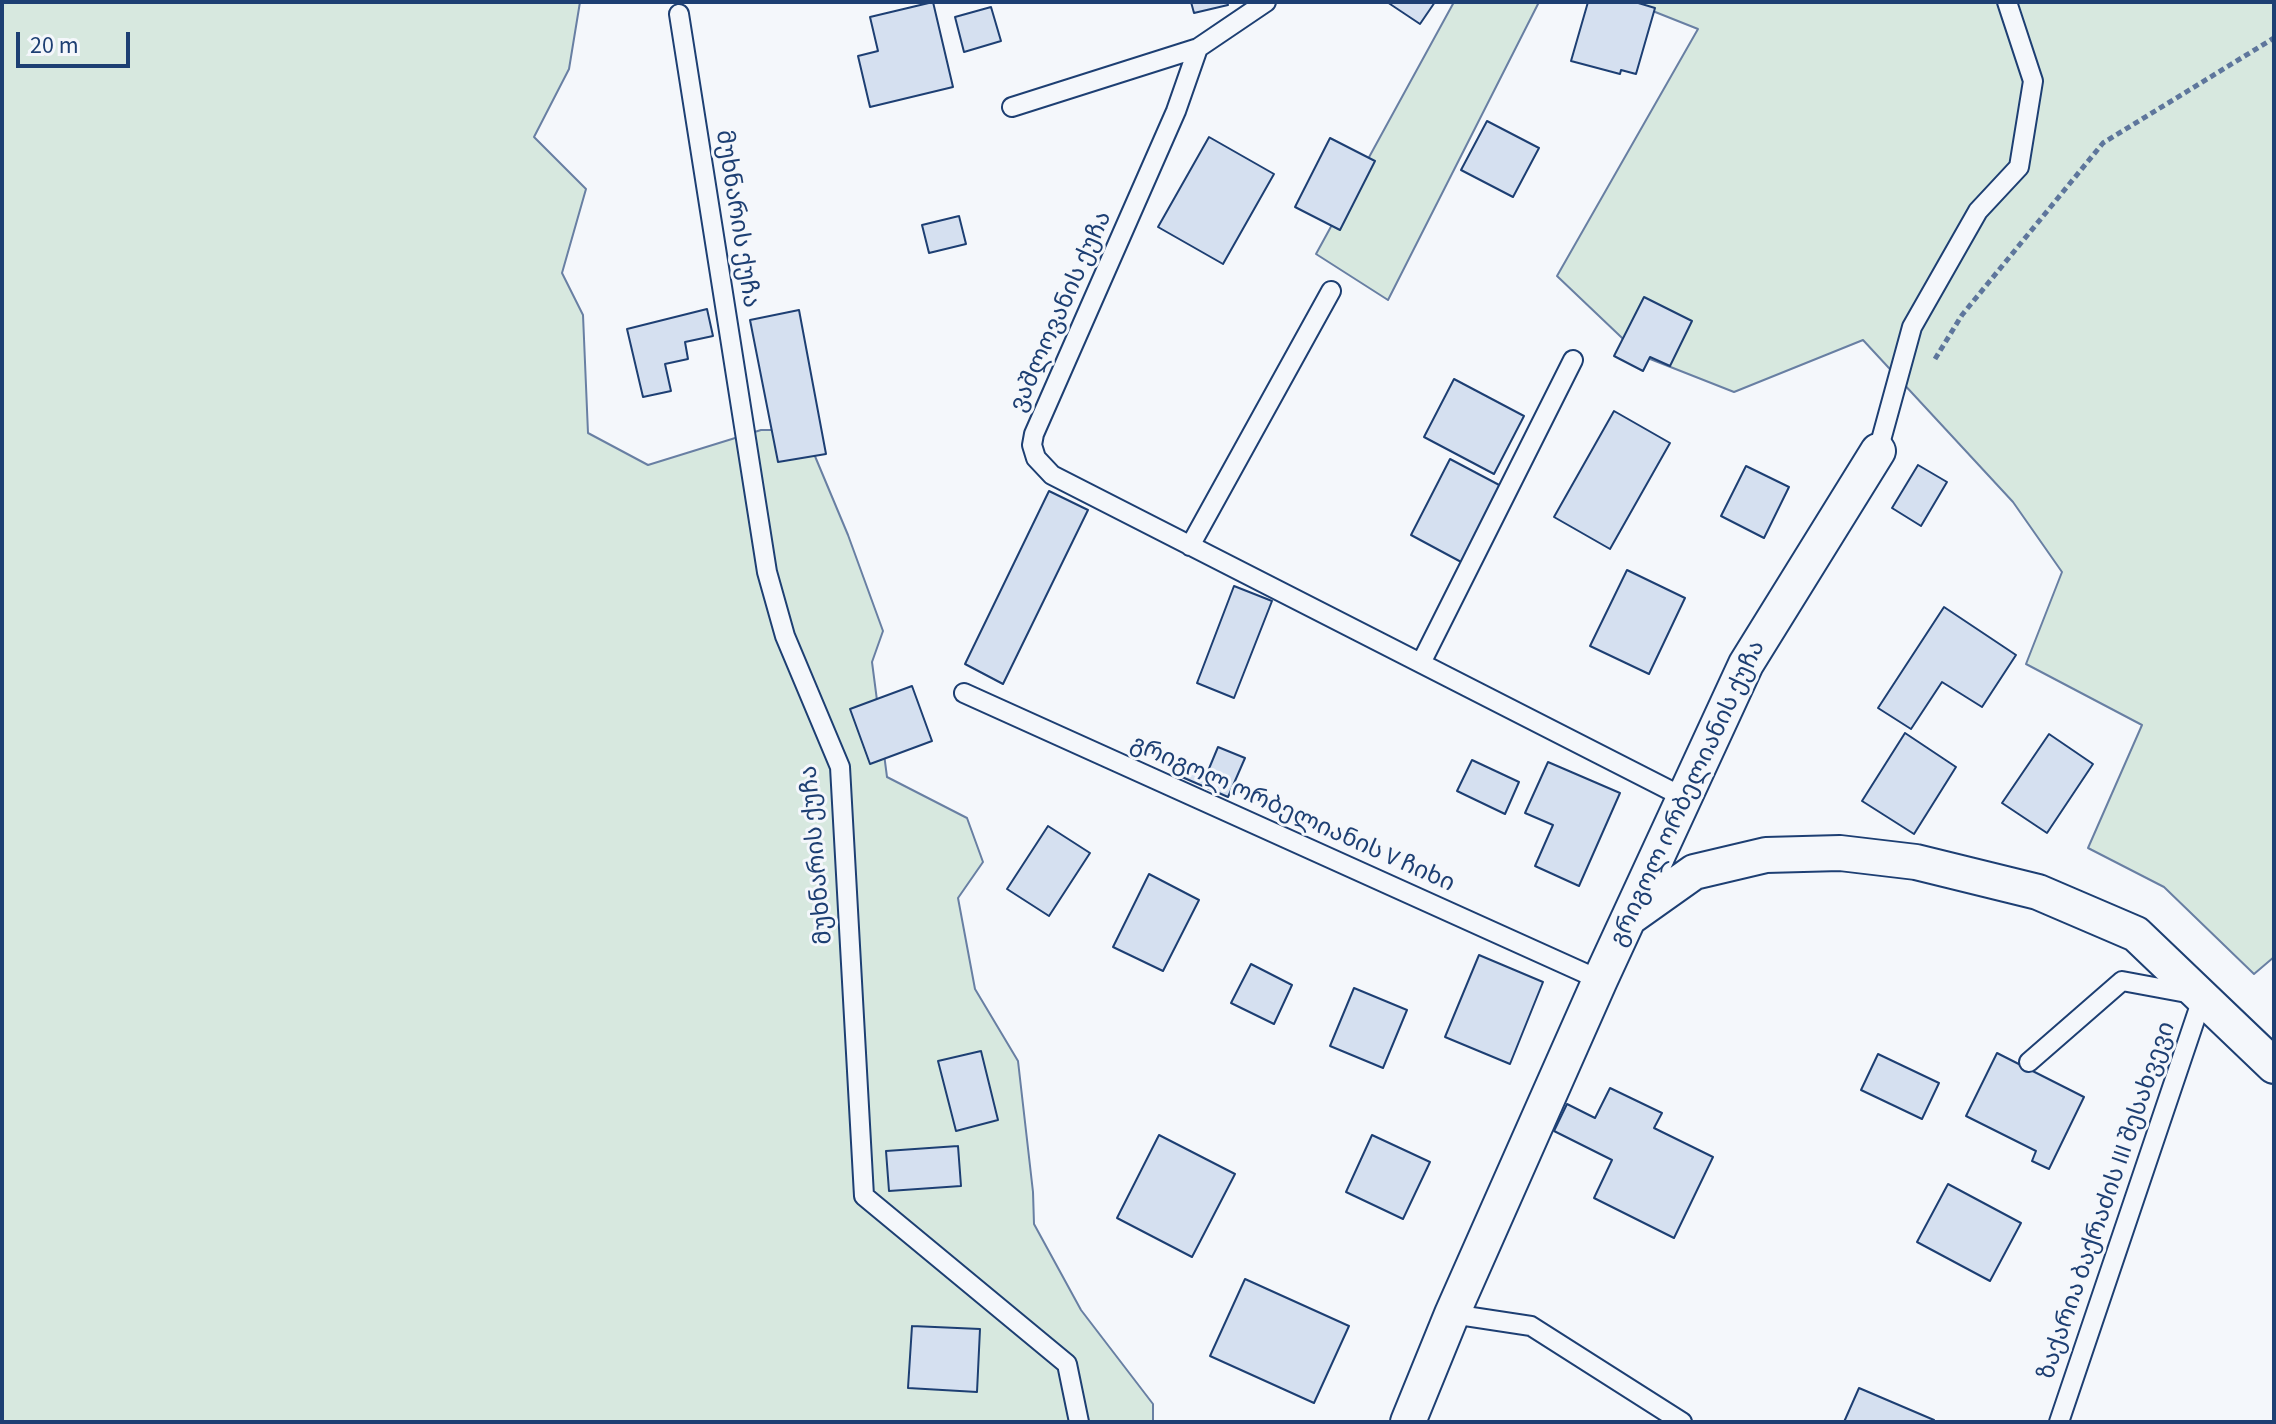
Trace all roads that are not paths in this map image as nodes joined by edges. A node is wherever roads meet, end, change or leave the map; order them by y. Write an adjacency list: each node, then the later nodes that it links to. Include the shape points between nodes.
1 (1266, 2): 4 (lane)
2 (2007, 2): 8 (lane, via 2033,81 2019,167 1978,211 1912,327)
3 (679, 14): 19 (lane, მუხნარის ქუჩა, via 767,572 785,636 840,767 864,1196 1067,1364)
4 (1198, 48): 5 (lane); 9 (lane, ვაშლოვანის ქუჩა, via 1176,111 1032,445 1052,475)
5 (1012, 107)
6 (1331, 291): 9 (lane)
7 (1573, 360): 10 (lane)
8 (1878, 451): 12 (street, გრიგოლ ორბელიანის ქუჩა, via 1746,664)
9 (1190, 546): 10 (lane, ვაშლოვანის ქუჩა)
10 (1421, 663): 12 (lane, ვაშლოვანის ქუჩა)
11 (964, 693): 14 (lane, გრიგოლ ორბელიანის V ჩიხი)
12 (1685, 798): 13 (street, გრიგოლ ორბელიანის ქუჩა)
13 (1631, 916): 14 (street, გრიგოლ ორბელიანის ქუჩა); 15 (street, via 1694,872 1766,855 1840,853 1916,862 2038,892 2136,934)
14 (1600, 980): 18 (street, გრიგოლ ორბელიანის ქუჩა)
15 (2203, 996): 16 (lane, via 2122,981); 17 (street); 22 (lane, ზაქარია ბაქრაძის III შესახვევი)
16 (2029, 1062)
17 (2274, 1066)
18 (1452, 1314): 20 (street, გრიგოლ ორბელიანის ქუჩა); 21 (lane, via 1531,1326)
19 (1079, 1422)
20 (1408, 1422)
21 (1682, 1422)
22 (2059, 1422)

